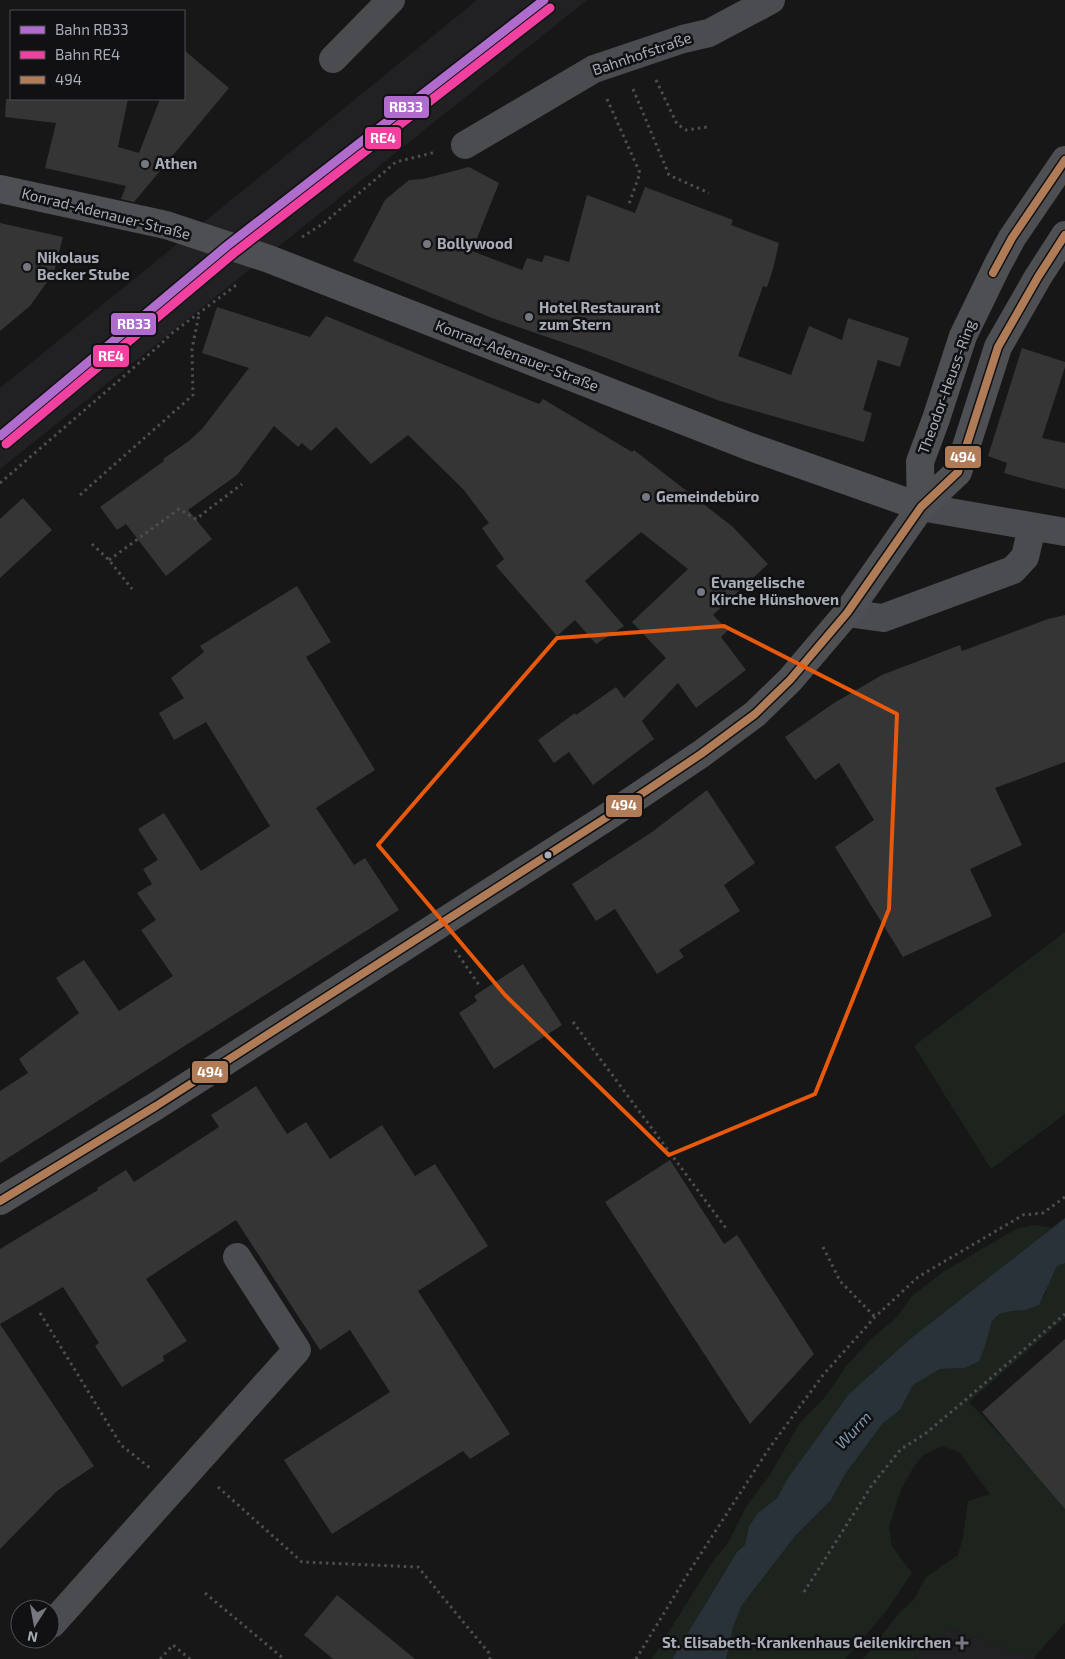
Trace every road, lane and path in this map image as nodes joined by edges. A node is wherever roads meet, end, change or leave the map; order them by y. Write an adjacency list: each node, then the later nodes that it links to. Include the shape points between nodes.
1 (390, 0): 4 (street)
2 (771, 0): 3 (street, Bahnhofstraße, via 709,33)
3 (631, 56): 5 (street, Bahnhofstraße); 6 (path, via 677,124 686,130); 10 (path, via 669,174)
4 (333, 59)
5 (594, 69): 7 (street, Bahnhofstraße); 11 (path, via 640,173)
6 (708, 127)
7 (465, 145): 13 (path, via 396,162 324,222)
8 (1065, 160): 18 (main road, Theodor-Heuss-Ring, via 1012,238 963,336 920,462)
9 (0, 189): 13 (main road, Konrad-Adenauer-Straße, via 166,225)
10 (710, 193)
11 (629, 204)
12 (1065, 235): 18 (main road, via 998,347 958,472)
13 (269, 259): 14 (path); 18 (main road, Konrad-Adenauer-Straße, via 748,446)
14 (200, 314): 15 (path, via 171,334); 17 (path, via 192,349 193,395)
15 (0, 483)
16 (242, 484): 22 (path, via 196,520 179,509)
17 (80, 495)
18 (921, 507): 19 (street, Konrad-Adenauer-Straße); 24 (main road)
19 (1032, 527): 20 (street, Konrad-Adenauer-Straße); 24 (street, via 1025,557 1012,570 883,618)
20 (1065, 532)
21 (92, 544): 22 (path)
22 (109, 560): 23 (path)
23 (132, 589)
24 (847, 613): 25 (main road, via 790,680 755,714 604,819)
25 (437, 925): 26 (path); 29 (main road, via 156,1106)
26 (479, 984)
27 (574, 1022): 30 (path)
28 (1065, 1197): 35 (path, via 1043,1213 1023,1215 918,1277)
29 (0, 1201)
30 (728, 1231)
31 (823, 1247): 35 (path, via 840,1281)
32 (237, 1257): 36 (street, via 297,1350)
33 (40, 1313): 37 (path, via 121,1445)
34 (1065, 1314): 38 (path, via 925,1434 901,1449 872,1485)
35 (875, 1317): 45 (path, via 824,1375 768,1450)
36 (194, 1465): 37 (street); 44 (path, via 302,1562 418,1567 489,1653)
37 (173, 1488): 40 (street)
38 (804, 1592)
39 (205, 1594): 43 (path)
40 (60, 1615)
41 (160, 1659): 42 (path, via 173,1645)
42 (190, 1659)
43 (284, 1659)
44 (490, 1659)
45 (636, 1659)

